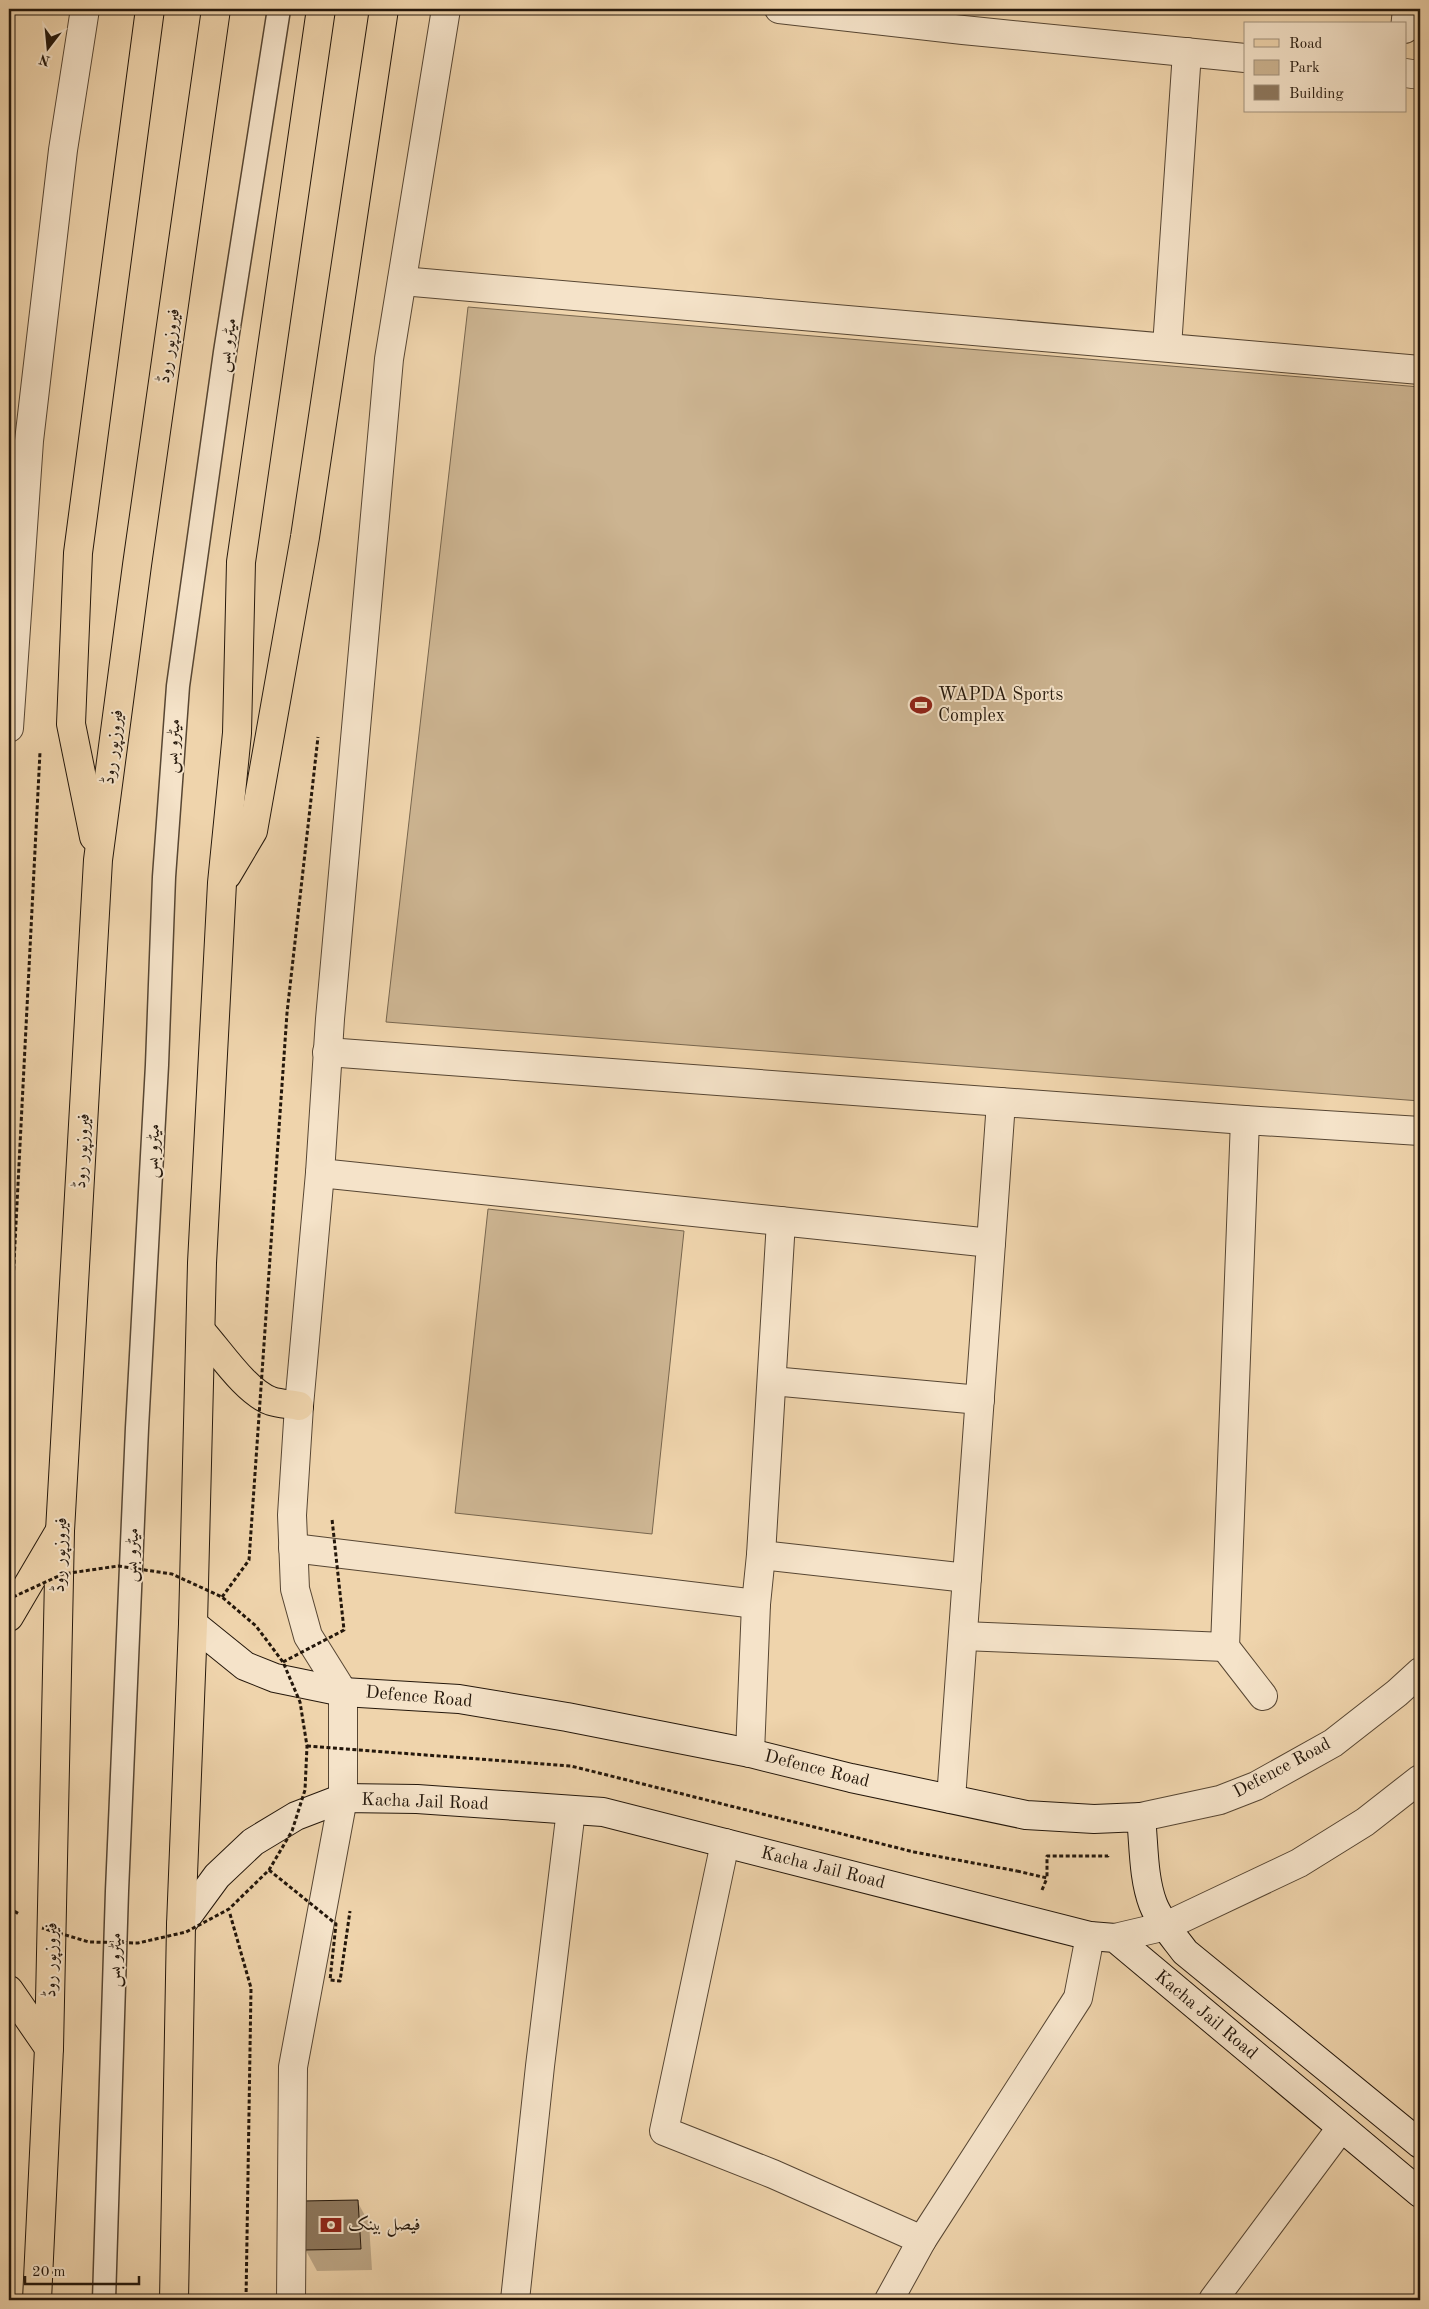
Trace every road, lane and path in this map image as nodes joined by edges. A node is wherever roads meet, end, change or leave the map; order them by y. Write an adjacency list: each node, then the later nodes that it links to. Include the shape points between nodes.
1 (85, 9): 19 (street)
2 (150, 9): 24 (main road, via 78,553 72,724)
3 (216, 9): 24 (main road, فیروزپور روڈ)
4 (279, 9): 76 (lane, میٹرو بس, via 177,696 164,877 158,1065 137,1438 117,1891)
5 (321, 9): 25 (main road, via 242,562 237,733)
6 (384, 9): 25 (main road, via 305,537 253,831)
7 (446, 9): 16 (street)
8 (779, 9): 10 (street)
9 (1407, 9): 11 (street)
10 (963, 20): 12 (street)
11 (1406, 22)
12 (1187, 52): 13 (street); 17 (street)
13 (1244, 58)
14 (1406, 73): 15 (street)
15 (1420, 74)
16 (402, 280): 17 (street); 26 (street, via 387,378)
17 (1167, 348): 18 (street)
18 (1420, 370)
19 (19, 439): 20 (street)
20 (15, 567): 21 (street)
21 (9, 716)
22 (318, 736): 43 (path, bridge, via 287,1014 249,1560)
23 (40, 750): 34 (path)
24 (98, 860): 39 (main road, فیروزپور روڈ)
25 (222, 883): 33 (main road, via 202,1263)
26 (328, 1052): 27 (street); 30 (street)
27 (1001, 1102): 28 (street); 32 (street)
28 (1245, 1120): 29 (street); 49 (street)
29 (1420, 1131)
30 (320, 1173): 31 (street); 37 (street)
31 (781, 1221): 32 (street); 35 (street)
32 (991, 1243): 36 (street)
33 (202, 1332): 37 (main road, via 254,1392 271,1401); 47 (main road)
34 (9, 1361)
35 (772, 1381): 36 (street); 41 (street)
36 (980, 1400): 42 (street)
37 (299, 1406): 40 (street)
38 (332, 1520): 50 (path, bridge, via 344,1630)
39 (60, 1531): 46 (main road); 70 (main road, فیروزپور روڈ)
40 (293, 1548): 45 (street); 52 (street, via 295,1589 308,1636)
41 (762, 1555): 42 (street); 45 (street)
42 (967, 1578): 48 (street)
43 (222, 1597): 44 (path, bridge, via 172,1574 118,1566 63,1574 13,1597); 50 (path, bridge, via 256,1626)
44 (9, 1602)
45 (756, 1604): 55 (street)
46 (9, 1617)
47 (193, 1624): 52 (street, Defence Road, via 245,1666 275,1678); 65 (main road)
48 (963, 1636): 49 (street); 58 (street)
49 (1224, 1647): 53 (street)
50 (283, 1662): 54 (path, bridge, via 300,1702)
51 (1420, 1672): 60 (street, Defence Road, via 1333,1743 1256,1786 1220,1800)
52 (343, 1692): 55 (street, Defence Road, via 459,1699); 57 (street)
53 (1263, 1696)
54 (307, 1746): 60 (path, bridge, via 571,1766 914,1852 1047,1878 1047,1856 1108,1856); 62 (path, bridge, via 305,1790 292,1832)
55 (750, 1752): 58 (street, Defence Road)
56 (1420, 1779): 66 (street, via 1365,1822 1299,1863)
57 (344, 1798): 59 (street, Kacha Jail Road, via 417,1799); 65 (street, Kacha Jail Road, via 296,1816 253,1842 217,1876); 79 (street, via 293,2067)
58 (951, 1799): 60 (street, Defence Road, via 1026,1814 1094,1819)
59 (571, 1810): 61 (street, Kacha Jail Road, via 603,1812); 80 (street)
60 (1141, 1817): 66 (street, via 1148,1884 1153,1905)
61 (725, 1843): 68 (street, Kacha Jail Road); 74 (street, via 664,2131 773,2174)
62 (270, 1870): 63 (path, bridge); 64 (path, bridge, via 336,1924 330,1980 340,1981)
63 (229, 1909): 67 (path, bridge, via 186,1932 138,1943 89,1942); 78 (path, via 251,1988)
64 (350, 1911)
65 (181, 1925): 77 (main road)
66 (1166, 1926): 68 (street); 72 (street, via 1185,1952)
67 (42, 1928)
68 (1102, 1937): 71 (street, Kacha Jail Road); 74 (street, via 1078,1998)
69 (9, 1990): 70 (main road)
70 (49, 2048): 75 (main road, فیروزپور روڈ)
71 (1341, 2128): 73 (street, Kacha Jail Road); 82 (street)
72 (1420, 2144)
73 (1420, 2193)
74 (922, 2240): 81 (street)
75 (37, 2300)
76 (104, 2300)
77 (174, 2300)
78 (246, 2300)
79 (291, 2300)
80 (516, 2300)
81 (889, 2300)
82 (1213, 2300)

